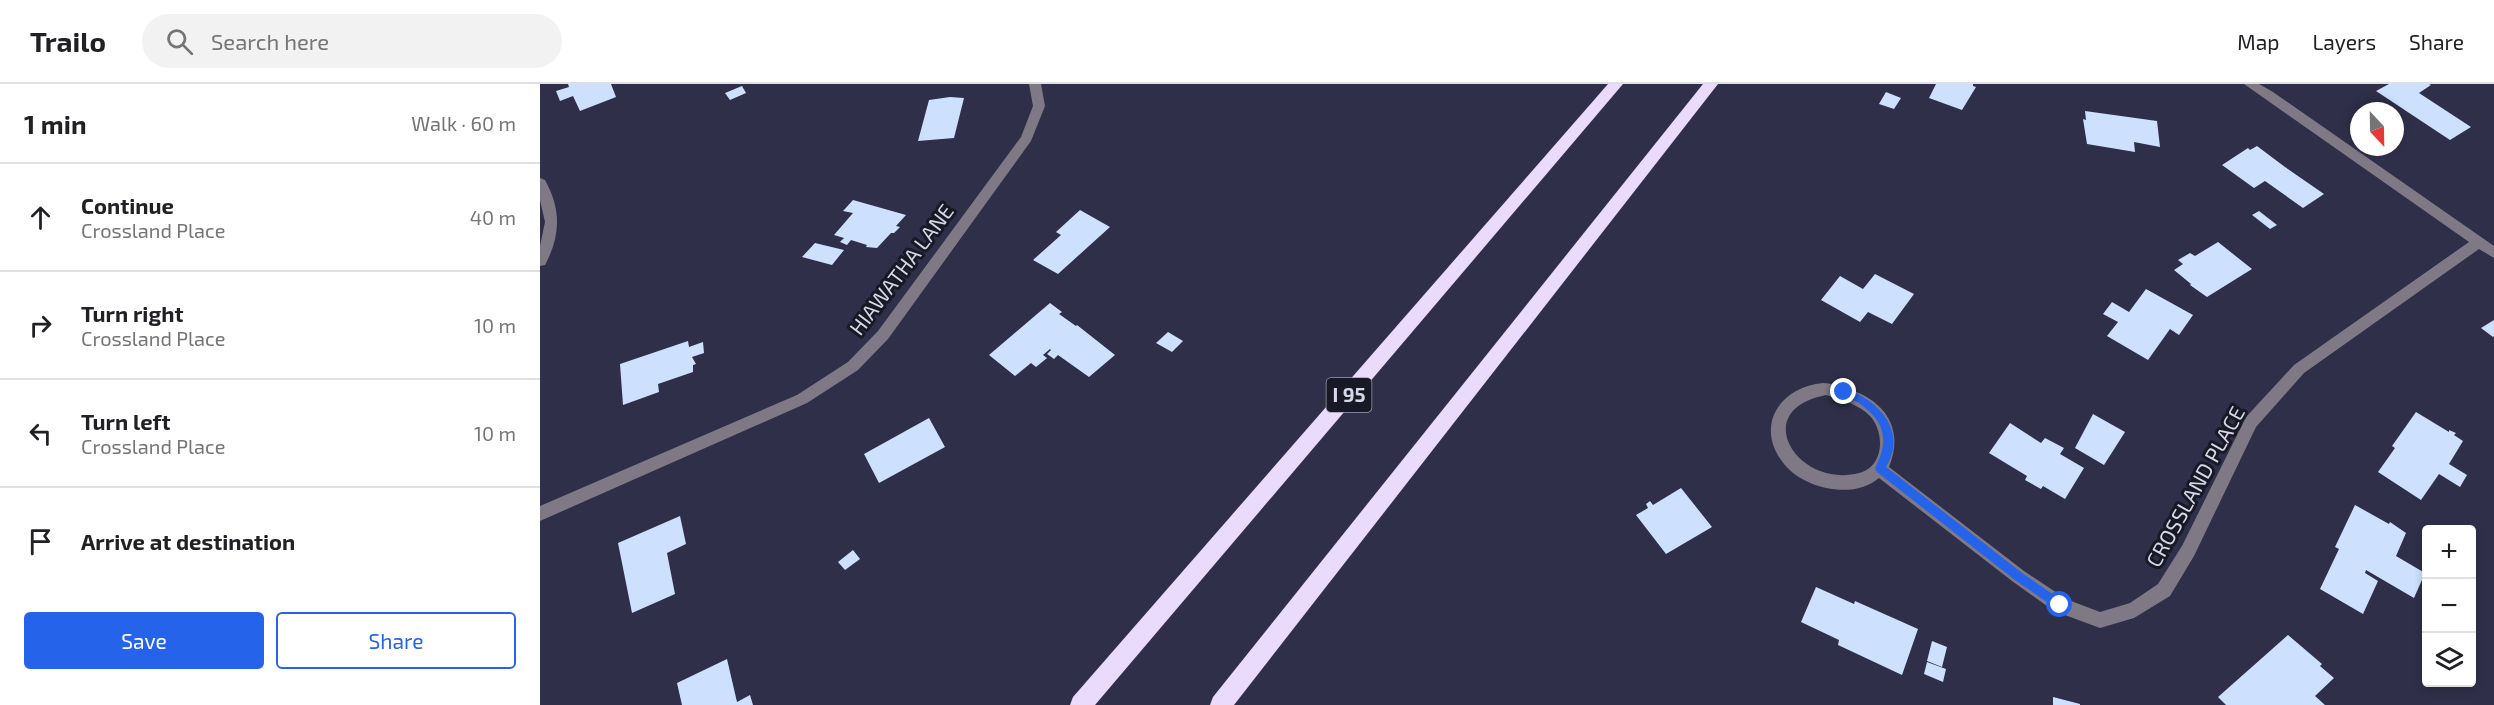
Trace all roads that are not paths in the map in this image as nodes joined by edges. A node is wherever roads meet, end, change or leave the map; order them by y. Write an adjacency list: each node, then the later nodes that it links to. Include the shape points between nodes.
1 (1035, 84): 10 (street, HIAWATHA LANE, via 1039,106 1027,138 883,335 853,366 802,399)
2 (1616, 84): 11 (highway, I 95)
3 (1711, 84): 12 (highway)
4 (2250, 84): 6 (street)
5 (540, 183): 8 (street, via 551,209 549,244)
6 (2478, 243): 7 (street); 9 (street, CROSSLAND PLACE, via 2299,369 2251,422 2188,551 2163,590 2134,610 2100,620 2060,605)
7 (2494, 253)
8 (540, 261)
9 (1880, 468): 9 (street, via 1888,455 1885,424 1861,399 1826,389 1809,391 1794,398 1784,409 1778,423 1785,454 1813,477 1851,483)
10 (540, 514)
11 (1082, 705)
12 (1221, 705)

